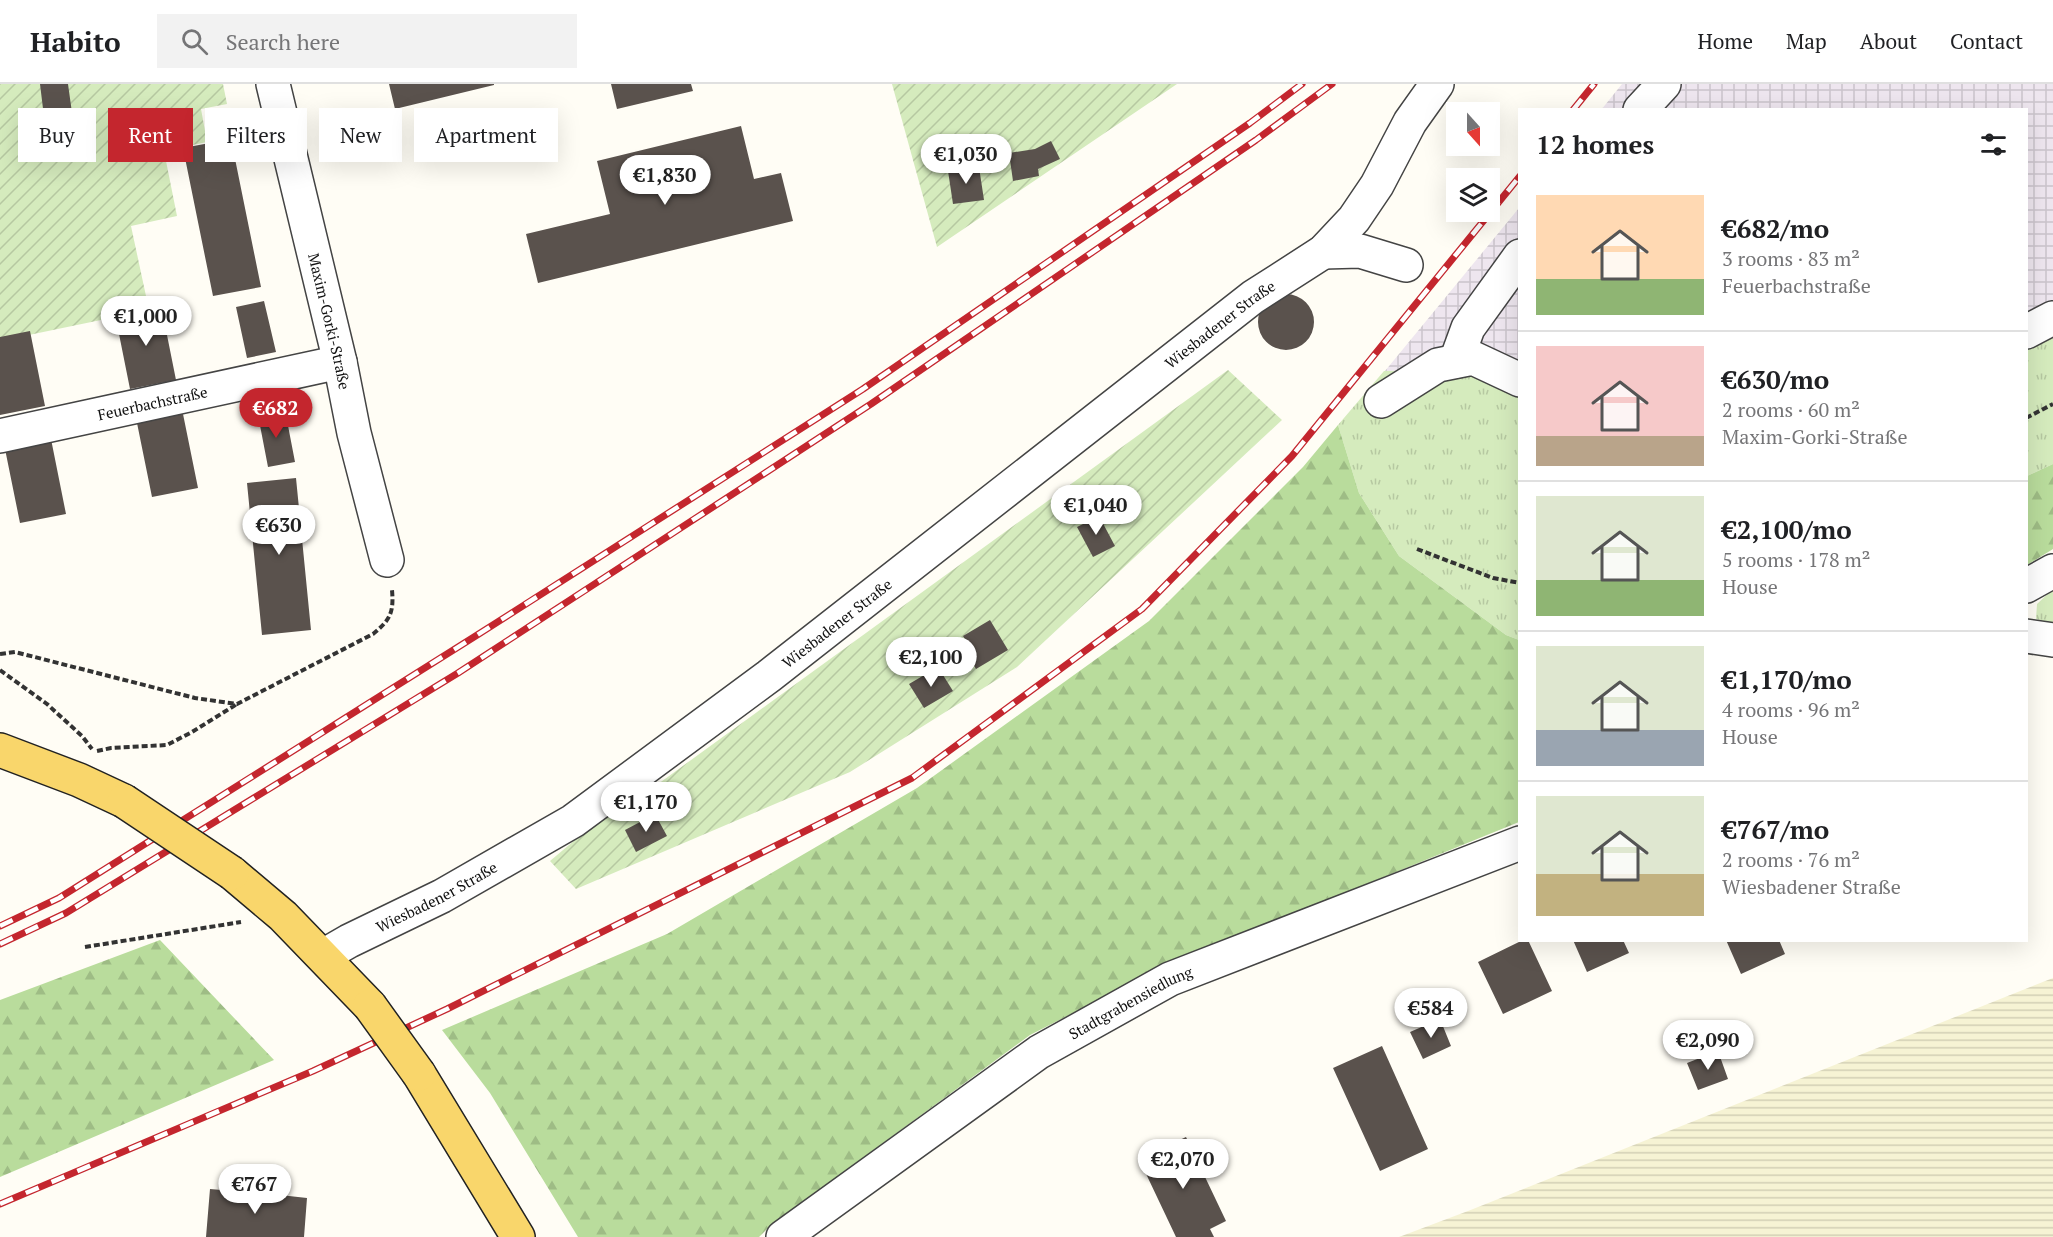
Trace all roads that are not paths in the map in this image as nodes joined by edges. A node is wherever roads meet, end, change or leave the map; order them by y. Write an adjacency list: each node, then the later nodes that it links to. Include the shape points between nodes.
1 (273, 84): 10 (street, Maxim-Gorki-Straße)
2 (1437, 84): 5 (street, via 1410,122 1377,186)
3 (1664, 84): 4 (street)
4 (1643, 108)
5 (1323, 252): 7 (street, via 1360,250); 22 (street, Wiesbadener Straße, via 1253,297 769,676 573,821 442,896)
6 (1518, 259): 11 (street, via 1468,328)
7 (1406, 265)
8 (2053, 318): 9 (street)
9 (2028, 331)
10 (340, 362): 14 (street, Feuerbachstraße); 15 (street, Maxim-Gorki-Straße)
11 (1456, 362): 12 (street, via 1473,358); 13 (street, via 1438,365)
12 (1518, 379)
13 (1381, 401)
14 (0, 436)
15 (387, 560)
16 (2053, 571): 17 (street)
17 (2028, 585)
18 (2028, 636): 19 (street)
19 (2053, 640)
20 (0, 750): 22 (main road, bridge, via 124,801 232,873)
21 (1518, 844): 24 (street, Stadtgrabensiedlung, via 1170,979 1039,1052)
22 (323, 956): 23 (main road, bridge, via 370,1006 419,1074)
23 (518, 1237)
24 (783, 1237)

